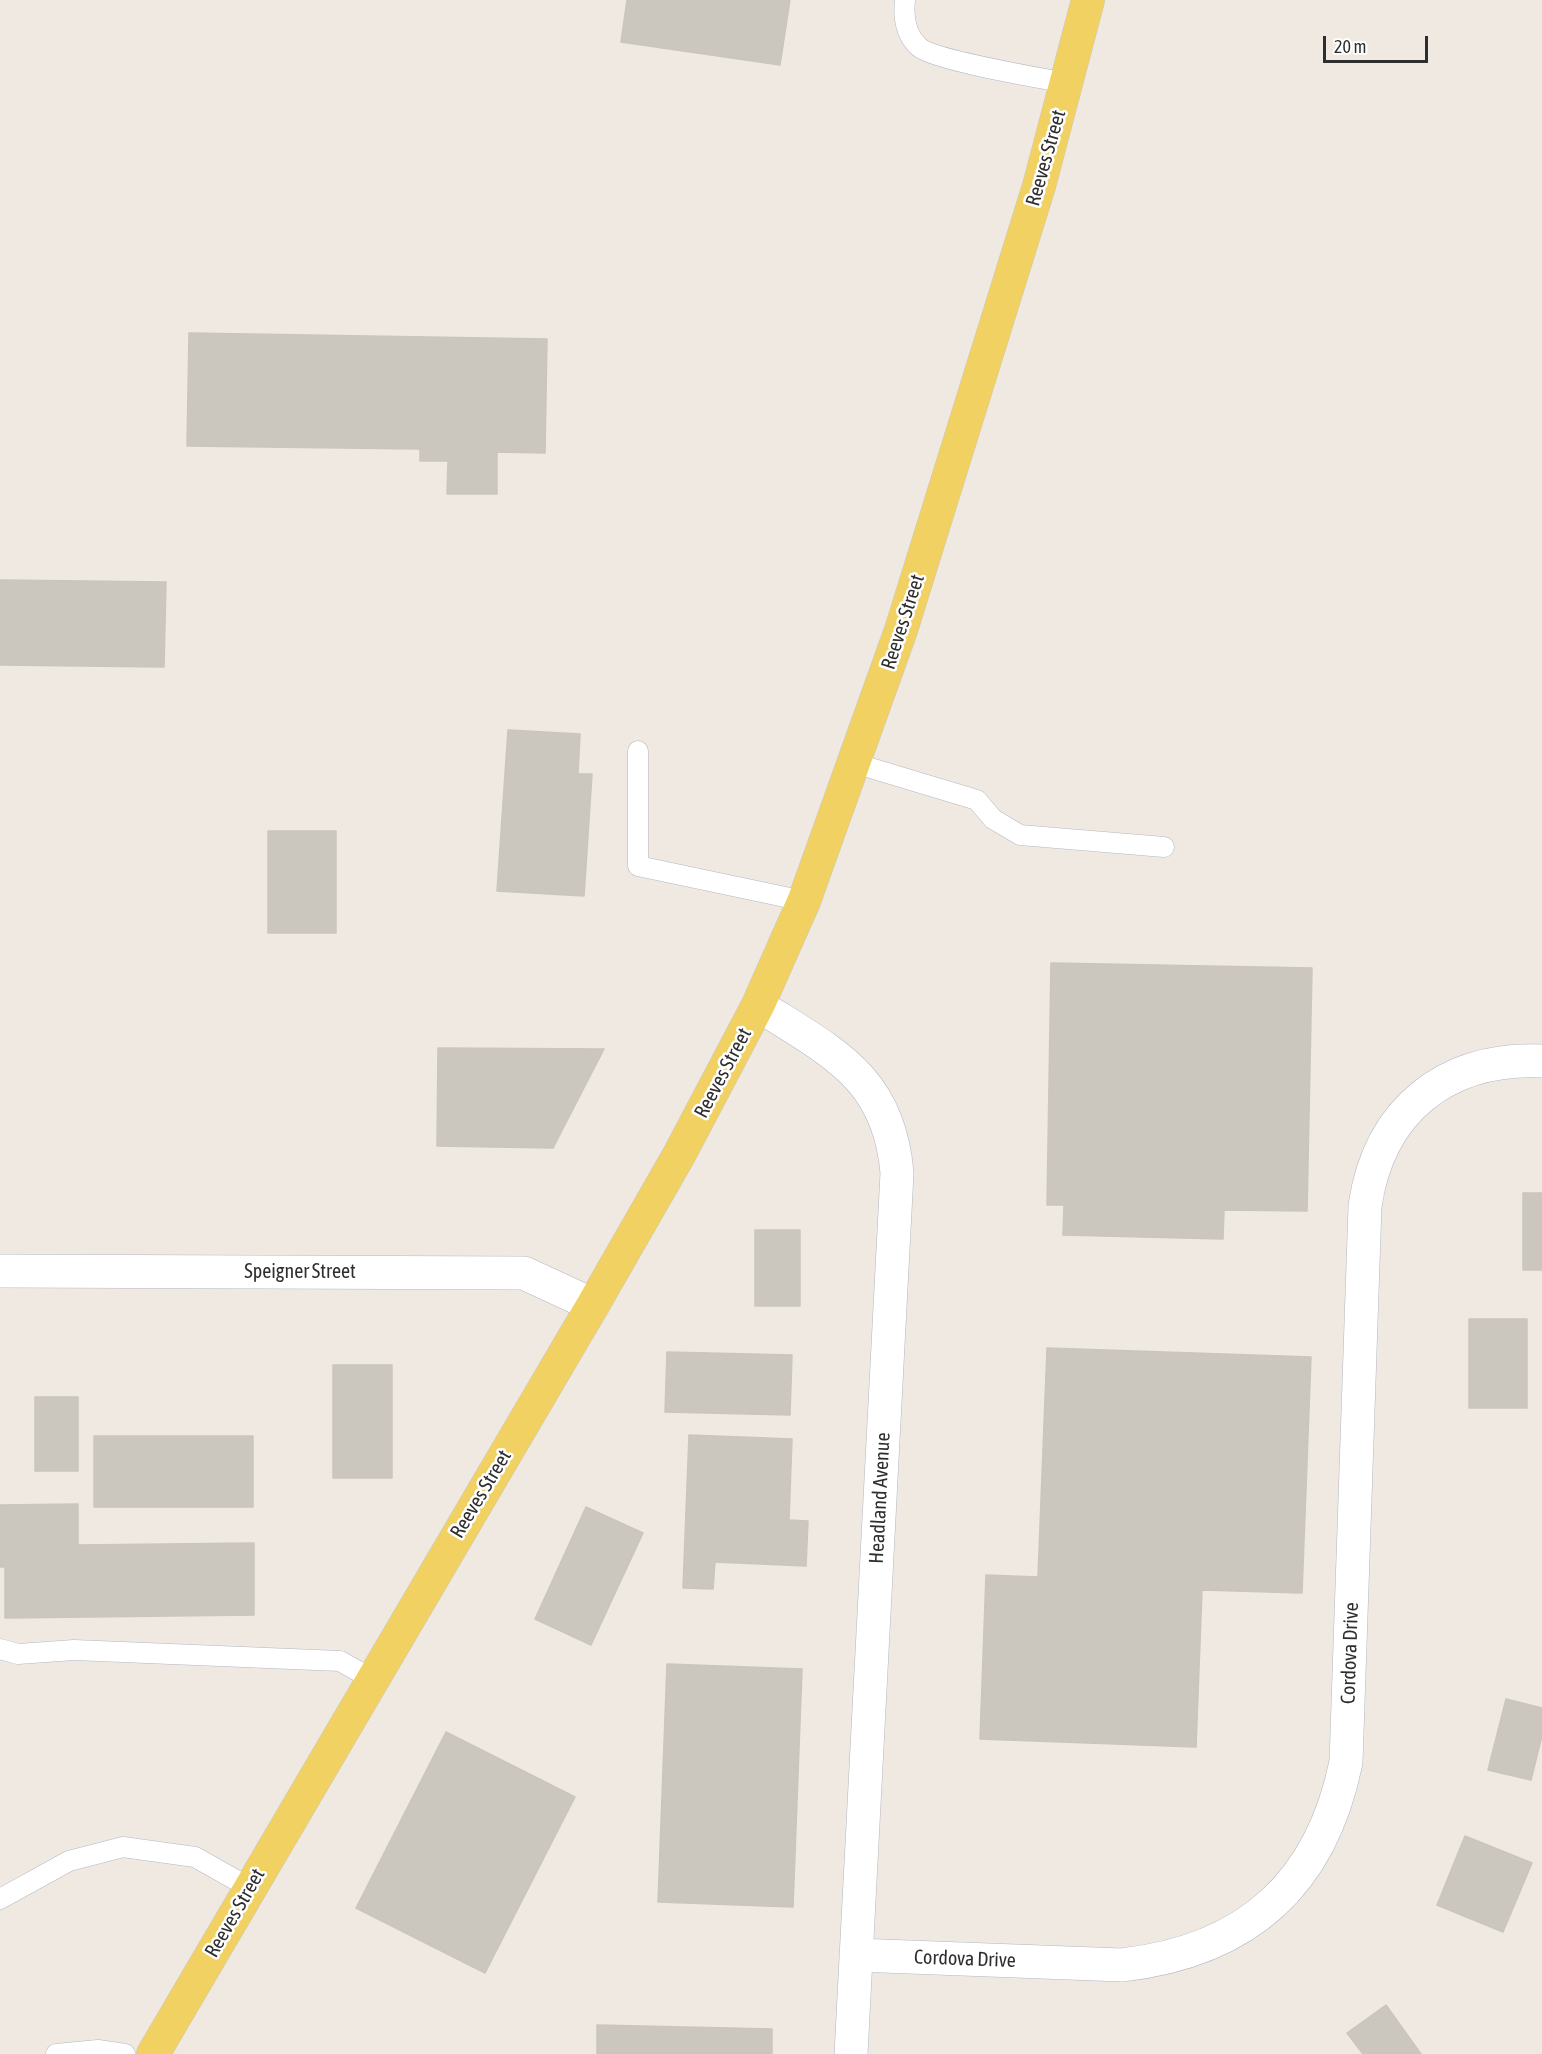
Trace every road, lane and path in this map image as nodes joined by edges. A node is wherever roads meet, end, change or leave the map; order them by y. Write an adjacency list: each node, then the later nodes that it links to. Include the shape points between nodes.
1 (905, 0): 3 (lane, via 903,20 919,47 949,59)
2 (1088, 0): 3 (main road, Reeves Street)
3 (1066, 83): 5 (main road, Reeves Street, via 1039,186 902,630)
4 (638, 751): 7 (lane, via 638,866)
5 (854, 763): 6 (lane, via 977,800 993,819 1020,836); 7 (main road, Reeves Street)
6 (1164, 847)
7 (804, 901): 8 (main road, Reeves Street)
8 (758, 1005): 11 (main road, Reeves Street, via 679,1155); 16 (street, Headland Avenue, via 844,1062 865,1082 880,1106 896,1150)
9 (1542, 1060): 16 (street, Cordova Drive, via 1494,1063 1466,1070 1440,1083 1400,1118 1376,1159 1369,1182 1365,1206 1346,1762 1330,1821 1299,1874 1252,1920 1191,1952 1157,1961 1122,1965)
10 (0, 1271): 11 (street, Speigner Street, via 524,1272)
11 (593, 1305): 13 (main road, Reeves Street)
12 (0, 1649): 13 (lane, via 18,1654 122,1651 340,1661)
13 (372, 1679): 14 (main road, Reeves Street)
14 (250, 1888): 15 (lane, via 195,1857 123,1847 69,1861); 19 (main road, Reeves Street)
15 (0, 1899)
16 (856, 1955): 20 (street, Headland Avenue)
17 (56, 2054): 18 (lane, via 98,2049)
18 (124, 2054)
19 (153, 2054)
20 (851, 2054)

